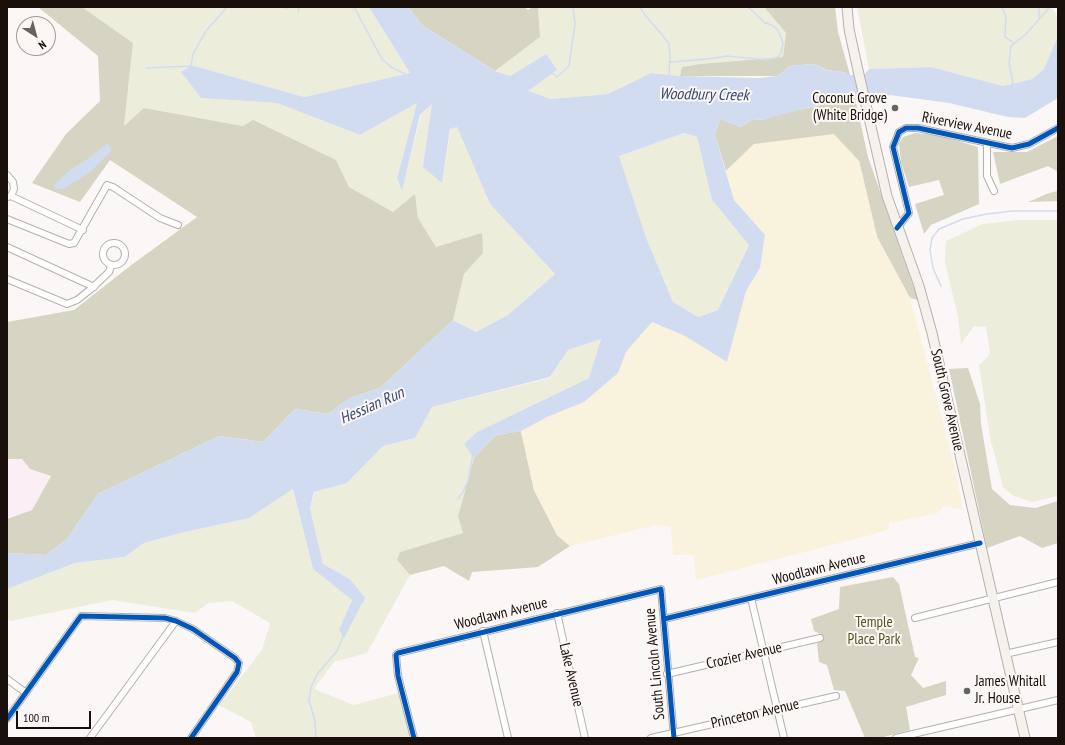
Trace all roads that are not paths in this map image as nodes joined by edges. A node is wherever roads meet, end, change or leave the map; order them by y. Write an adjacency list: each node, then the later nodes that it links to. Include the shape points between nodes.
1 (847, 7): 9 (main road, South Grove Avenue, via 849,29 866,110)
2 (1058, 128): 3 (street, Riverview Avenue, via 1019,147)
3 (987, 144): 5 (street, via 987,176); 9 (street, Riverview Avenue, via 918,128 906,128 899,132 893,147 909,213)
4 (7, 176): 6 (street, via 13,182 14,189)
5 (994, 191)
6 (9, 196): 10 (street)
7 (7, 218): 10 (street, via 69,244 74,244)
8 (178, 225): 10 (street, via 160,218 106,185)
9 (897, 228): 15 (main road, South Grove Avenue, via 919,286 932,332)
10 (83, 230)
11 (7, 247): 14 (street)
12 (112, 266): 14 (street)
13 (7, 279): 14 (street, via 67,304)
14 (94, 287)
15 (980, 543): 18 (street, Woodlawn Avenue); 19 (main road, South Grove Avenue)
16 (1058, 582): 19 (street)
17 (661, 589): 20 (street, Woodlawn Avenue); 21 (street, South Lincoln Avenue)
18 (751, 598): 21 (street, Woodlawn Avenue); 27 (street)
19 (993, 598): 22 (street); 28 (main road, South Grove Avenue)
20 (557, 613): 24 (street, Woodlawn Avenue); 42 (street, Lake Avenue)
21 (664, 618): 29 (street, South Lincoln Avenue)
22 (915, 618)
23 (176, 621): 31 (street, via 156,617 81,616); 38 (street); 39 (street, via 193,629 239,663 237,672)
24 (483, 631): 40 (street, Woodlawn Avenue, via 396,655 398,676); 41 (street)
25 (820, 638): 27 (street, Crozier Avenue)
26 (1058, 642): 28 (street)
27 (762, 652): 29 (street, Crozier Avenue); 34 (street)
28 (1005, 654): 35 (main road, South Grove Avenue)
29 (667, 674): 37 (street, South Lincoln Avenue)
30 (7, 679): 31 (street)
31 (26, 693): 36 (street)
32 (836, 696): 34 (street, Princeton Avenue)
33 (1058, 700): 35 (street)
34 (778, 709): 37 (street, Princeton Avenue); 44 (street)
35 (1018, 711): 45 (street); 46 (main road, South Grove Avenue)
36 (7, 719)
37 (673, 735): 43 (street, Princeton Avenue)
38 (90, 738)
39 (191, 738)
40 (414, 738)
41 (508, 738)
42 (585, 738)
43 (651, 738)
44 (784, 738)
45 (896, 738)
46 (1024, 738)

